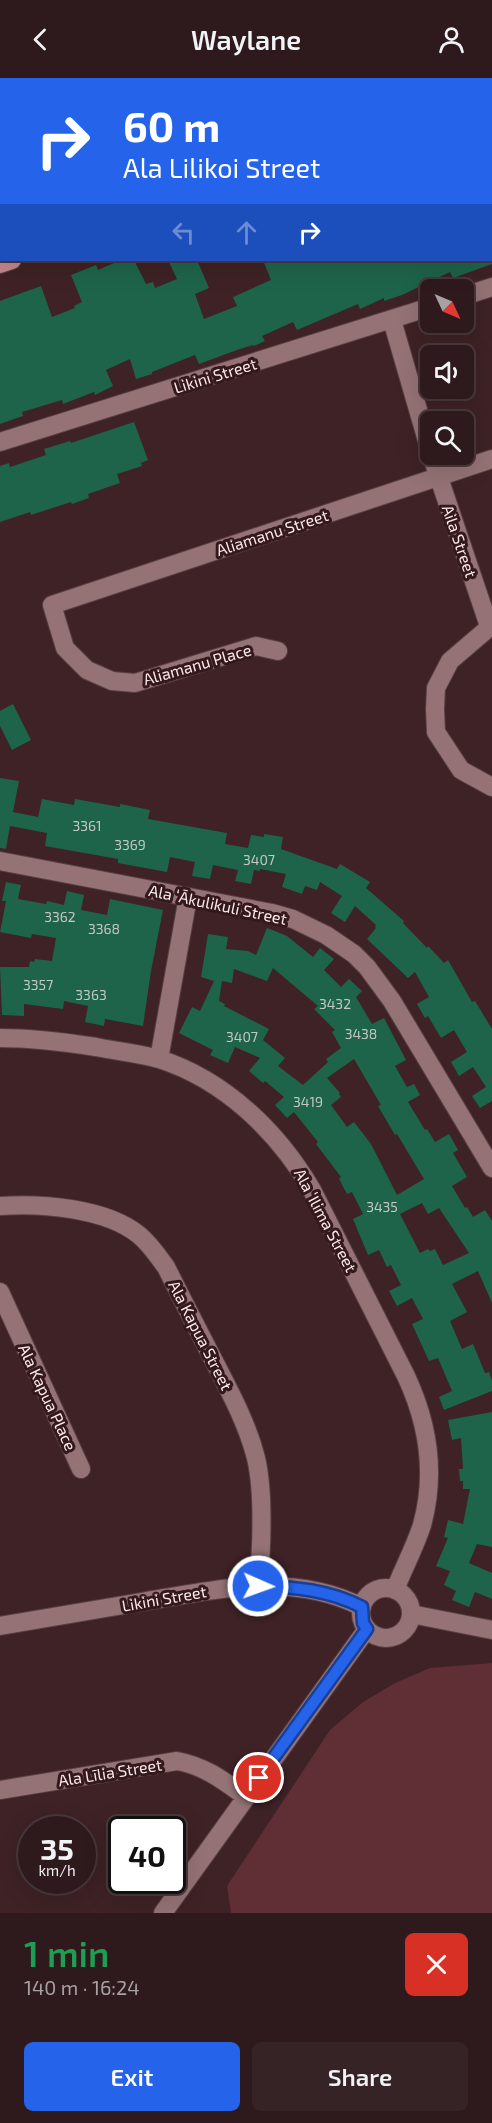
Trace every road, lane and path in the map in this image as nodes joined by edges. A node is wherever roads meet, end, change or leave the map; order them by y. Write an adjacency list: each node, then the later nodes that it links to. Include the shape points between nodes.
1 (492, 287): 2 (street)
2 (474, 293)
3 (420, 310): 4 (street, Likini Street)
4 (392, 320): 5 (street, Aila Street); 6 (street, Likini Street)
5 (420, 415)
6 (0, 442)
7 (492, 459): 9 (street, Aliamanu Street)
8 (434, 465): 9 (street, Aila Street)
9 (438, 477): 10 (street, Aliamanu Street); 11 (street, Aila Street)
10 (52, 605): 12 (street, Aliamanu Place, via 65,648 87,670 112,681 135,682 256,646)
11 (490, 626): 13 (street, via 450,661 436,688 435,709 436,732 461,770)
12 (278, 651)
13 (492, 787)
14 (0, 861): 15 (street, Ala ʻĀkulikuli Street)
15 (188, 897): 17 (street); 18 (street, Ala ʻĀkulikuli Street, via 293,919 354,954 392,1001)
16 (0, 1038): 17 (street, Ala ʻIlima Street, via 57,1041)
17 (159, 1059): 23 (street, Ala ʻIlima Street, via 232,1099 285,1148 312,1190 413,1390 425,1429 428,1498 421,1528)
18 (492, 1168)
19 (0, 1206): 22 (street, Ala Kapua Street, via 95,1214 138,1235 166,1267 236,1404 253,1449 260,1480)
20 (0, 1292): 21 (street, Ala Kapua Place)
21 (81, 1469)
22 (258, 1586): 24 (street, Likini Street, via 322,1592); 26 (street, Likini Street)
23 (395, 1590): 24 (street, via 378,1589 365,1599); 25 (street, via 407,1599)
24 (362, 1607): 27 (street)
25 (411, 1614): 27 (street, via 409,1623 398,1635 382,1637); 28 (street)
26 (0, 1626)
27 (367, 1629): 30 (street)
28 (492, 1630)
29 (0, 1790): 30 (street, Ala Līlia Street, via 177,1761 209,1771)
30 (246, 1797): 31 (street)
31 (164, 1913)

